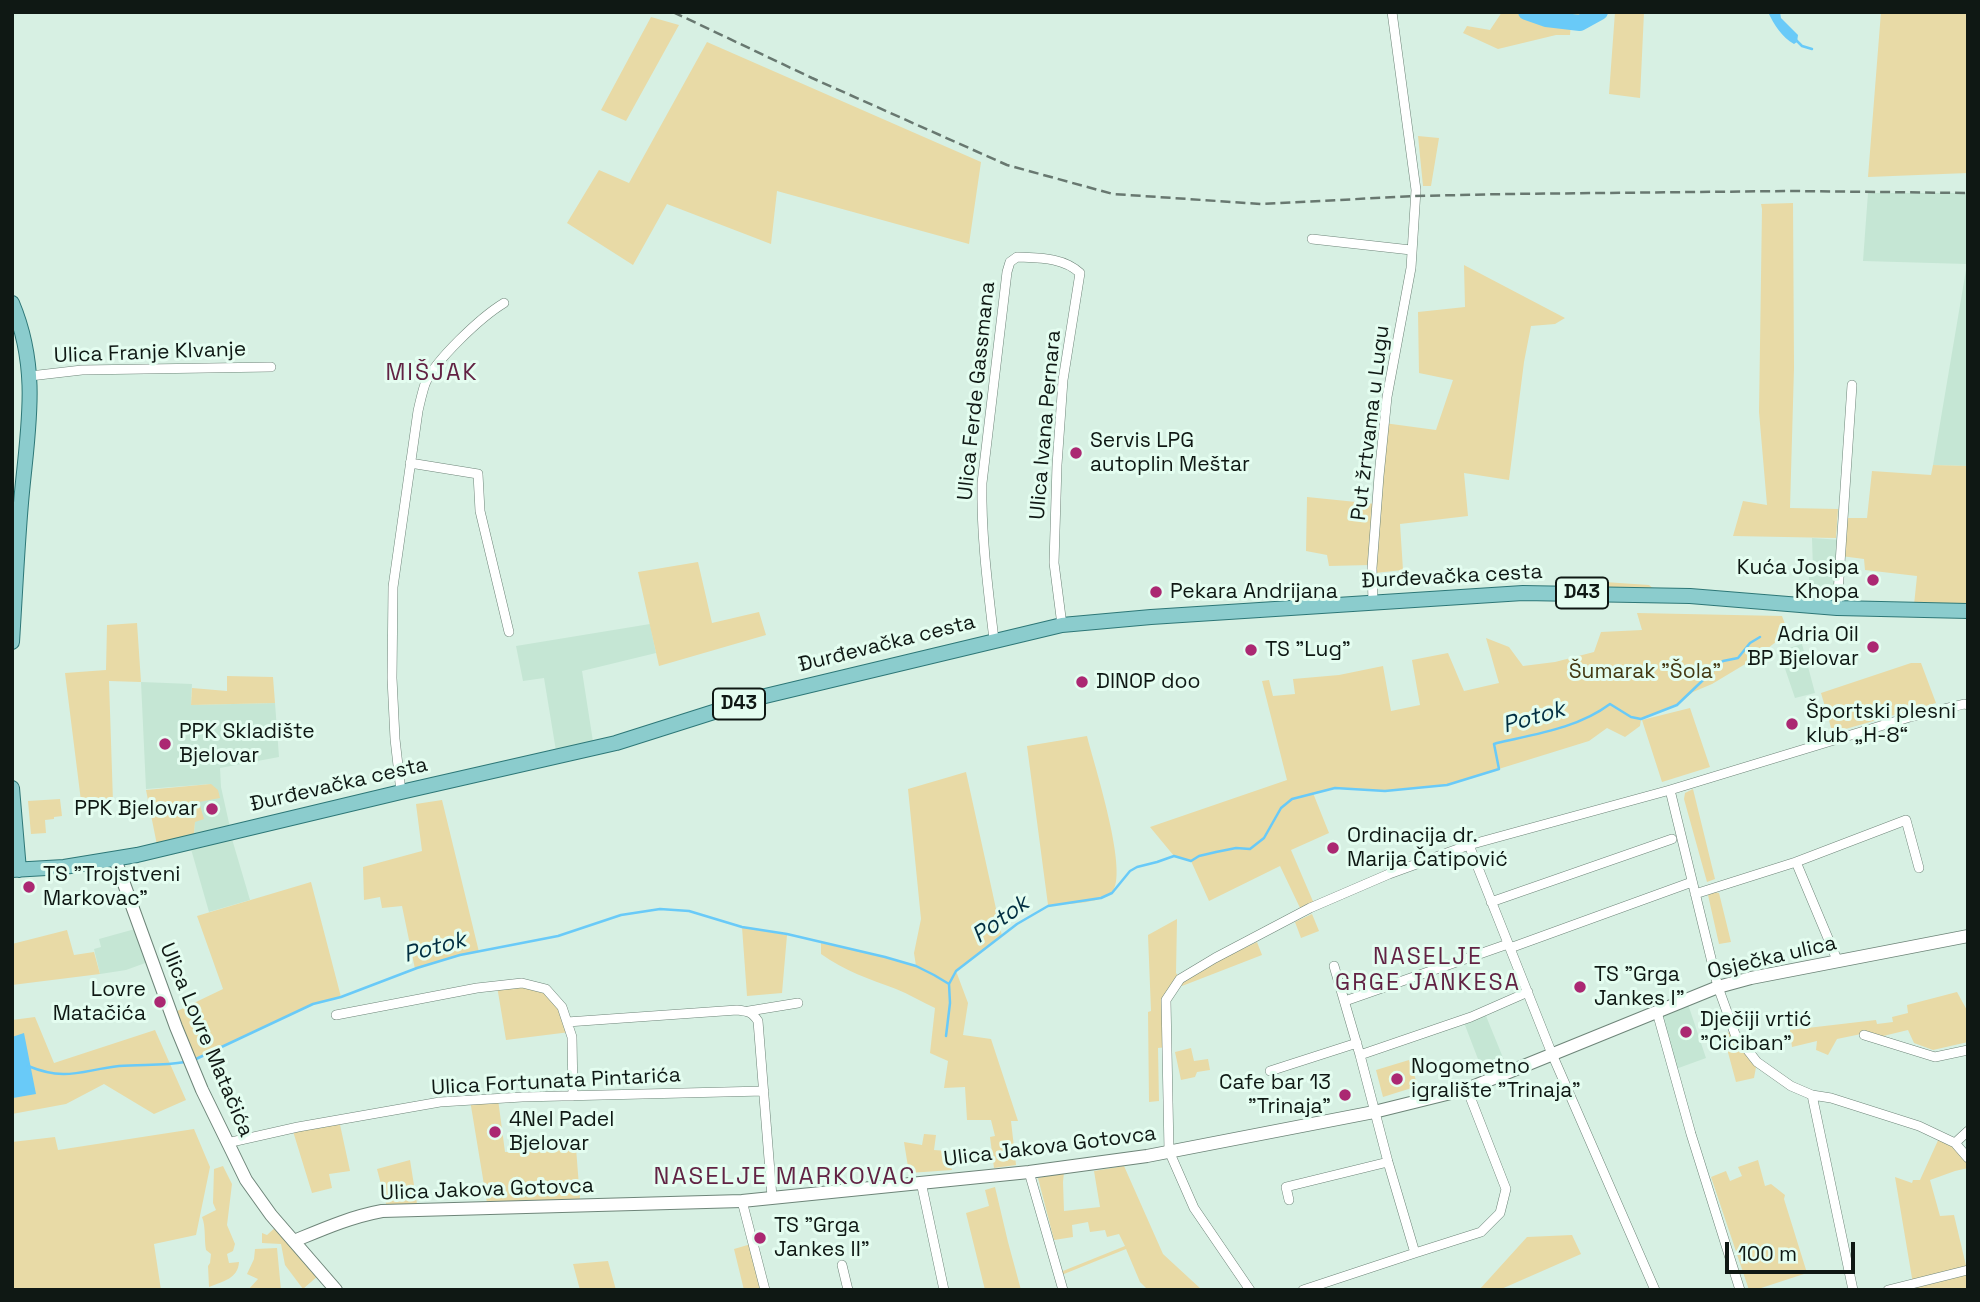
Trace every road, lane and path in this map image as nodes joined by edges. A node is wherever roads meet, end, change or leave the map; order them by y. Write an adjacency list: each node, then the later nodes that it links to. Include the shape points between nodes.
1 (1392, 12): 3 (street, Put žrtvama u Lugu, via 1416,190)
2 (1312, 239): 3 (street)
3 (1411, 250): 11 (street, Put žrtvama u Lugu, via 1384,423)
4 (1007, 272): 14 (street, Ulica Ivana Pernara, via 1017,257 1062,261 1080,272 1063,380 1058,465 1054,563); 16 (street, Ulica Ferde Gassmana, via 981,511)
5 (12, 303): 8 (main road)
6 (504, 303): 10 (street, via 466,335 425,383)
7 (271, 367): 8 (street, Ulica Franje Klvanje, via 82,370)
8 (30, 376): 17 (main road, via 31,414)
9 (1852, 385): 12 (street)
10 (410, 463): 15 (street, via 478,474 480,511); 21 (street, via 393,587 394,714)
11 (1373, 602): 12 (main road, Đurđevačka cesta / D43, via 1579,593); 14 (main road, Đurđevačka cesta / D43)
12 (1837, 608): 13 (main road, D43)
13 (1968, 611)
14 (1062, 625): 16 (main road, Đurđevačka cesta / D43)
15 (509, 632)
16 (994, 640): 21 (main road, Đurđevačka cesta / D43, via 761,697 616,743)
17 (12, 642)
18 (1968, 705): 20 (street, via 1910,717)
19 (12, 789): 24 (main road)
20 (1670, 790): 23 (street); 29 (street)
21 (401, 792): 25 (main road, Đurđevačka cesta / D43)
22 (1672, 839): 31 (street)
23 (1469, 845): 31 (street); 58 (street, via 1310,908 1180,979 1166,1000)
24 (14, 846): 28 (main road)
25 (115, 859): 28 (main road, Đurđevačka cesta / D43); 56 (street, Ulica Lovre Matačića, via 180,1036)
26 (1796, 862): 27 (street, via 1906,820); 30 (street); 34 (street)
27 (1919, 869)
28 (16, 870)
29 (1692, 882): 30 (street); 33 (street)
30 (1695, 894): 36 (street)
31 (1492, 902): 33 (street)
32 (1968, 936): 34 (street, Osječka ulica)
33 (1509, 946): 37 (street); 38 (street)
34 (1838, 962): 36 (street, Osječka ulica)
35 (1334, 966): 38 (street)
36 (1718, 987): 41 (street, Osječka ulica); 52 (street, via 1735,1034 1757,1062)
37 (1528, 992): 47 (street); 48 (street)
38 (1345, 1001): 45 (street)
39 (798, 1003): 40 (street)
40 (749, 1011): 43 (street); 51 (street, via 758,1021)
41 (1657, 1012): 48 (street, Osječka ulica); 78 (street)
42 (336, 1015): 43 (street, via 522,983 547,989)
43 (567, 1022): 53 (street, via 572,1037)
44 (1864, 1035): 46 (street, via 1935,1057)
45 (1357, 1043): 47 (street); 49 (street)
46 (1968, 1050)
47 (1360, 1055): 54 (street)
48 (1552, 1055): 50 (street, Ulica Jakova Gotovca); 77 (street)
49 (1270, 1071)
50 (1467, 1088): 54 (street, Ulica Jakova Gotovca); 67 (street, via 1506,1189 1500,1213 1480,1232)
51 (764, 1091): 53 (street, Ulica Fortunata Pintarića); 63 (street)
52 (1812, 1095): 57 (street, via 1912,1124); 79 (street)
53 (573, 1096): 56 (street, Ulica Fortunata Pintarića, via 440,1102)
54 (1374, 1112): 58 (street, Ulica Jakova Gotovca); 60 (street)
55 (1968, 1130): 57 (street)
56 (227, 1143): 66 (street, Ulica Lovre Matačića, via 246,1180)
57 (1955, 1143): 59 (street)
58 (1169, 1152): 61 (street, Ulica Jakova Gotovca); 75 (street, via 1194,1208)
59 (1968, 1158)
60 (1388, 1162): 64 (street, via 1286,1187); 67 (street)
61 (1029, 1172): 62 (street, Ulica Jakova Gotovca); 74 (street)
62 (921, 1182): 63 (street, Ulica Jakova Gotovca); 73 (street)
63 (772, 1196): 65 (street, Ulica Jakova Gotovca)
64 (1289, 1200)
65 (742, 1201): 66 (street, Ulica Jakova Gotovca, via 382,1211 333,1224); 71 (street)
66 (294, 1241): 70 (street, Ulica Lovre Matačića)
67 (1415, 1253): 76 (street)
68 (842, 1265): 72 (street)
69 (1968, 1272): 80 (street)
70 (336, 1290)
71 (765, 1290)
72 (848, 1290)
73 (944, 1290)
74 (1063, 1290)
75 (1250, 1290)
76 (1303, 1290)
77 (1655, 1290)
78 (1740, 1290)
79 (1853, 1290)
80 (1888, 1290)

